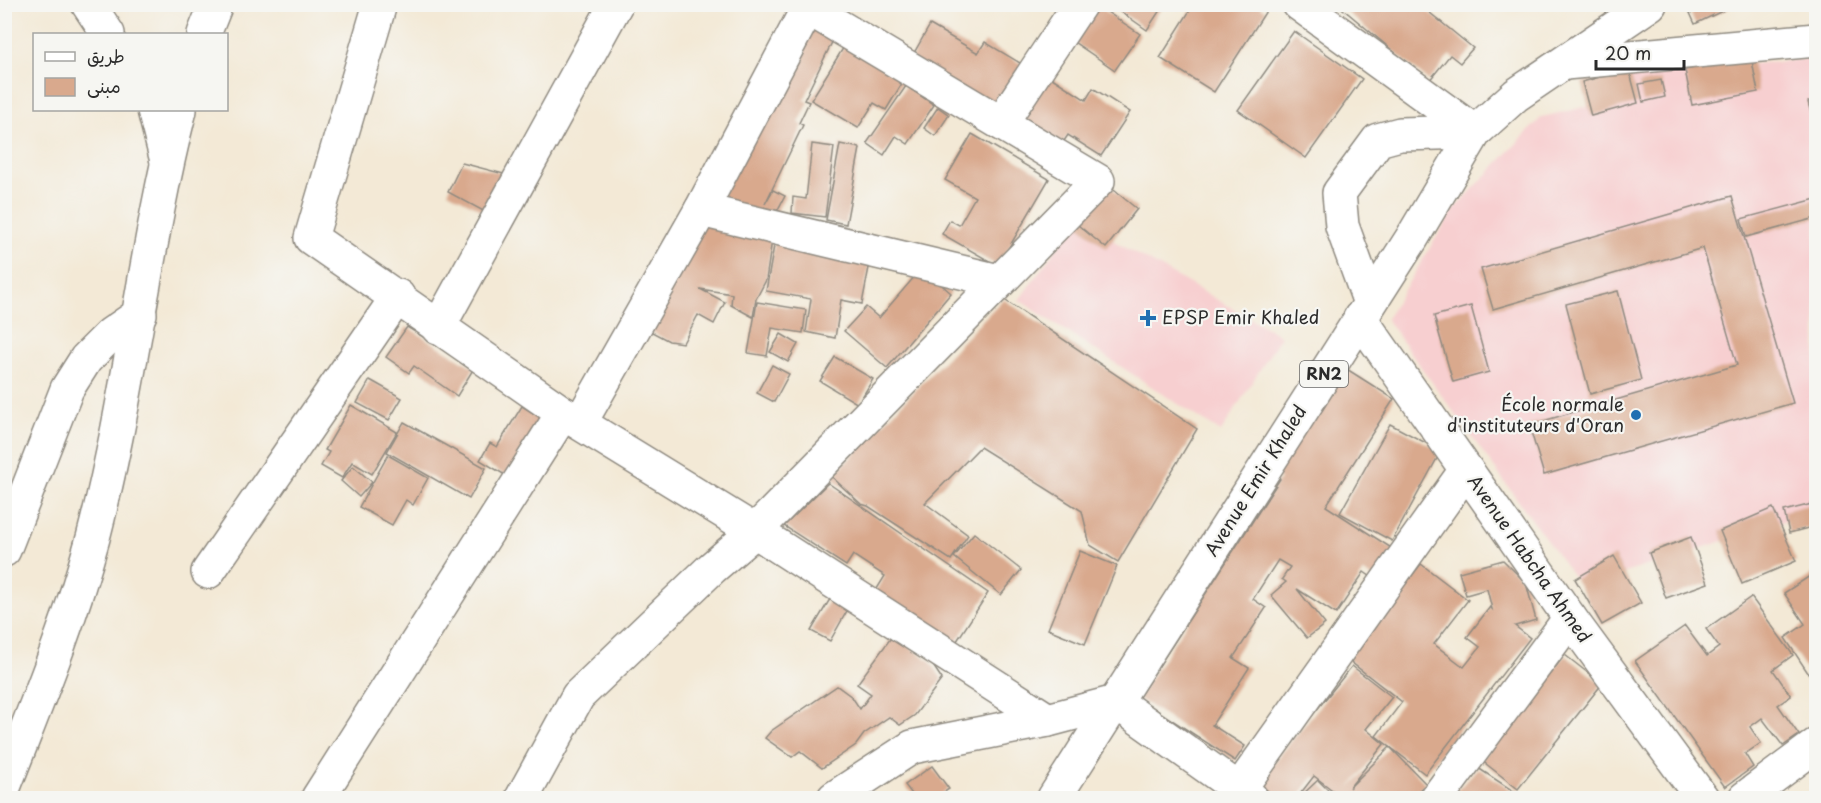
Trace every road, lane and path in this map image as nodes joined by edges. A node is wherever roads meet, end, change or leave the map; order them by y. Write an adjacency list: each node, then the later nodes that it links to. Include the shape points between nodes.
1 (88, 4): 9 (street)
2 (216, 4): 10 (street)
3 (380, 4): 20 (street, via 310,238)
4 (616, 4): 23 (street)
5 (1080, 4): 15 (street)
6 (1299, 4): 16 (street)
7 (1650, 4): 12 (street, Avenue Emir Khaled / RN2)
8 (809, 6): 15 (street); 18 (street)
9 (107, 33)
10 (204, 33)
11 (1816, 40): 12 (street)
12 (1560, 64): 16 (street, Avenue Emir Khaled / RN2, via 1516,95)
13 (154, 111): 17 (street)
14 (180, 111): 17 (street)
15 (1001, 123): 19 (street, via 1098,181)
16 (1475, 132): 21 (street, Avenue Emir Khaled / RN2); 21 (street, Avenue Habcha Ahmed, via 1400,134 1378,140 1338,193 1342,226)
17 (167, 161): 22 (street)
18 (701, 210): 19 (street); 24 (street)
19 (999, 281): 26 (street)
20 (398, 296): 23 (street); 28 (street)
21 (1365, 310): 25 (street, Avenue Habcha Ahmed); 30 (street, Avenue Emir Khaled / RN2)
22 (140, 314): 27 (street, via 111,334 86,359 67,389); 33 (street, via 93,538 49,671)
23 (438, 328): 24 (street)
24 (571, 418): 26 (street); 35 (street)
25 (1466, 470): 29 (street, Avenue Habcha Ahmed); 34 (street)
26 (755, 531): 31 (street); 36 (street, via 578,696)
27 (4, 550)
28 (208, 573)
29 (1570, 618): 39 (street); 40 (street, Avenue Habcha Ahmed)
30 (1116, 702): 31 (street); 34 (street); 38 (street, Avenue Emir Khaled / RN2)
31 (1048, 720): 37 (street, via 912,747)
32 (1816, 745): 41 (street)
33 (4, 787)
34 (1241, 795)
35 (318, 798)
36 (522, 798)
37 (834, 798)
38 (1054, 798)
39 (1437, 798)
40 (1702, 798)
41 (1745, 798)

